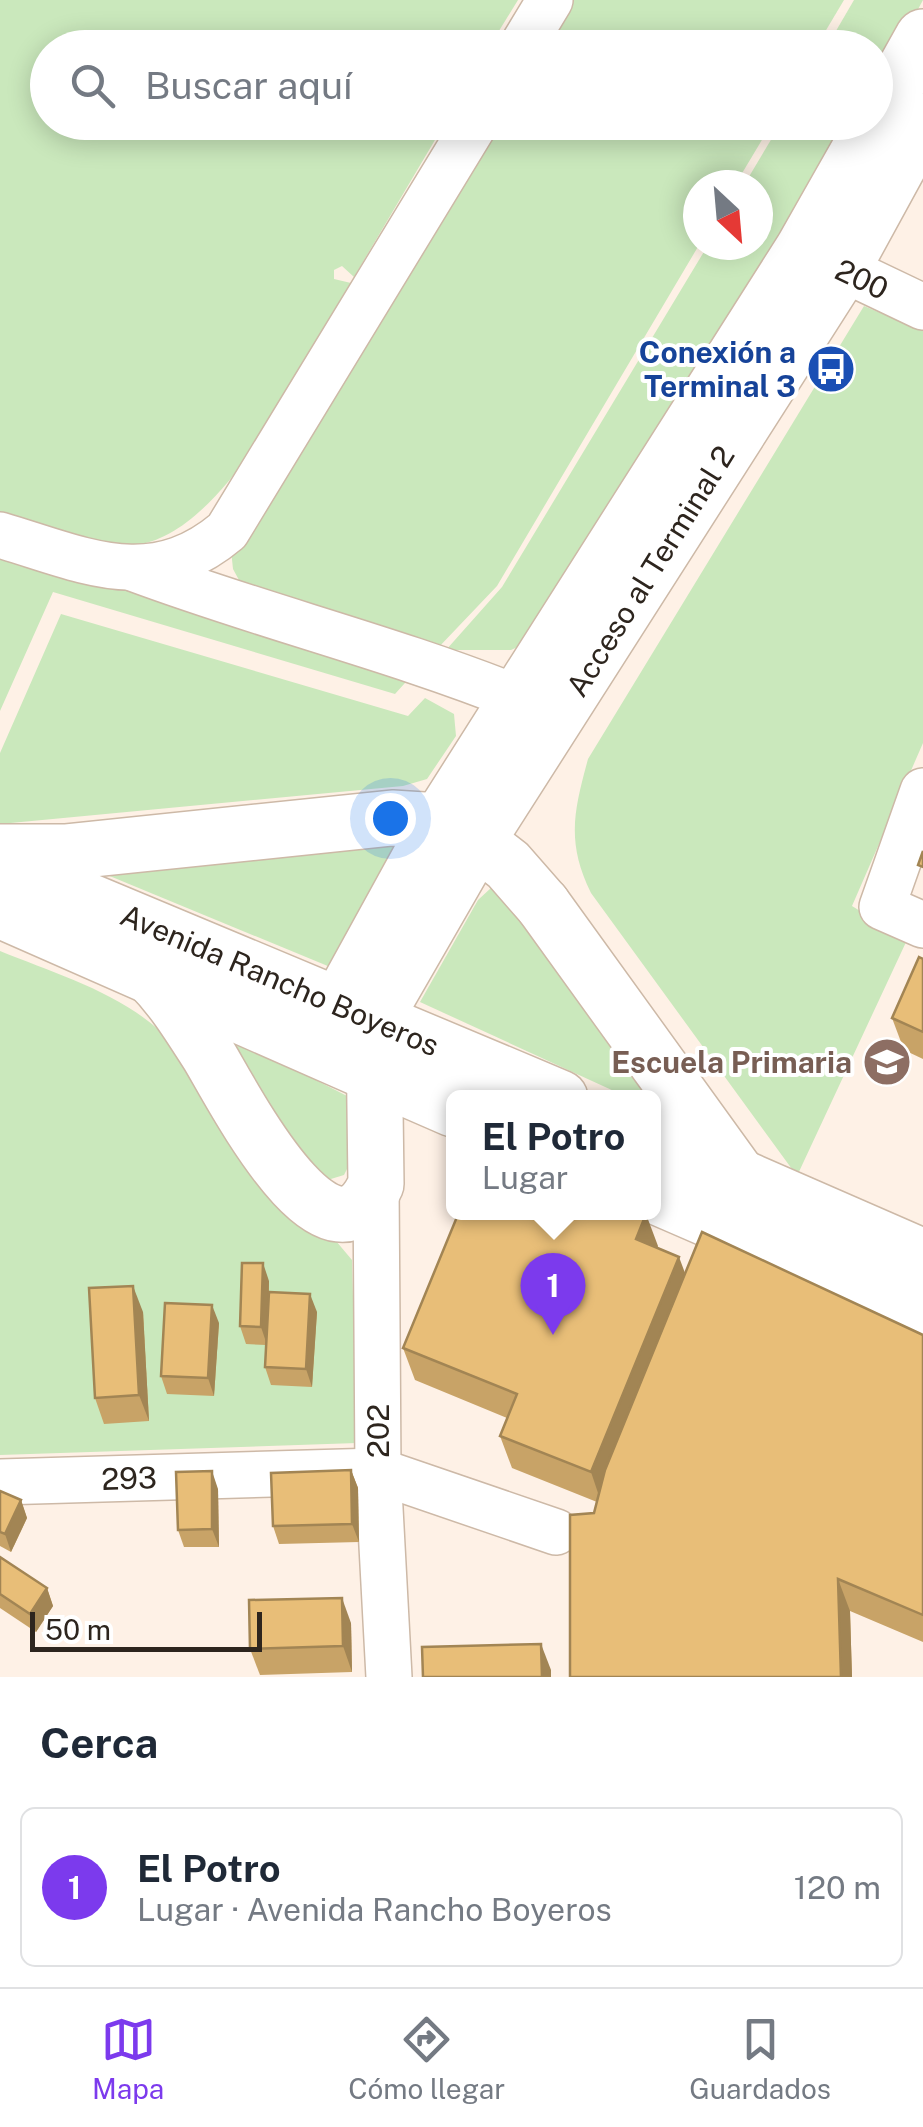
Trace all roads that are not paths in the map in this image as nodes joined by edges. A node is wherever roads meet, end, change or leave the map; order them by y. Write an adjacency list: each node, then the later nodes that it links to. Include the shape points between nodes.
1 (550, 0): 2 (street)
2 (532, 30)
3 (923, 37): 4 (main road, Acceso al Terminal 2)
4 (893, 90)
5 (923, 121): 8 (main road, Acceso al Terminal 2)
6 (465, 140): 11 (street, via 227,531 182,560)
7 (868, 140): 8 (main road, Acceso al Terminal 2)
8 (822, 260): 9 (street, 200); 12 (main road, Acceso al Terminal 2); 13 (main road, Acceso al Terminal 2)
9 (923, 307)
10 (0, 535): 11 (street)
11 (135, 569): 12 (street, via 228,604 432,664)
12 (517, 698): 15 (main road, Acceso al Terminal 2)
13 (519, 775): 15 (main road, Acceso al Terminal 2); 18 (main road, via 518,816)
14 (923, 791): 20 (street, via 882,907)
15 (458, 831): 16 (main road, via 392,818 65,852); 18 (main road, via 508,865); 22 (main road, Acceso al Terminal 2)
16 (0, 852)
17 (0, 864): 22 (main road, Avenida Rancho Boyeros)
18 (543, 904): 27 (main road)
19 (0, 910): 21 (main road, Avenida Rancho Boyeros)
20 (923, 925)
21 (149, 974): 23 (main road, Avenida Rancho Boyeros); 28 (main road, via 184,1016 280,1172 312,1202)
22 (357, 1012): 23 (main road); 24 (main road, Avenida Rancho Boyeros)
23 (375, 1075): 25 (main road, Avenida Rancho Boyeros); 28 (main road)
24 (541, 1090)
25 (446, 1105)
26 (661, 1142): 27 (main road)
27 (740, 1178): 30 (main road)
28 (358, 1198): 32 (street, 202, via 377,1274)
29 (661, 1198): 31 (main road)
30 (923, 1257)
31 (923, 1312)
32 (378, 1471): 33 (street, 293); 34 (street); 35 (street, 202)
33 (0, 1482)
34 (556, 1532)
35 (389, 1677)

